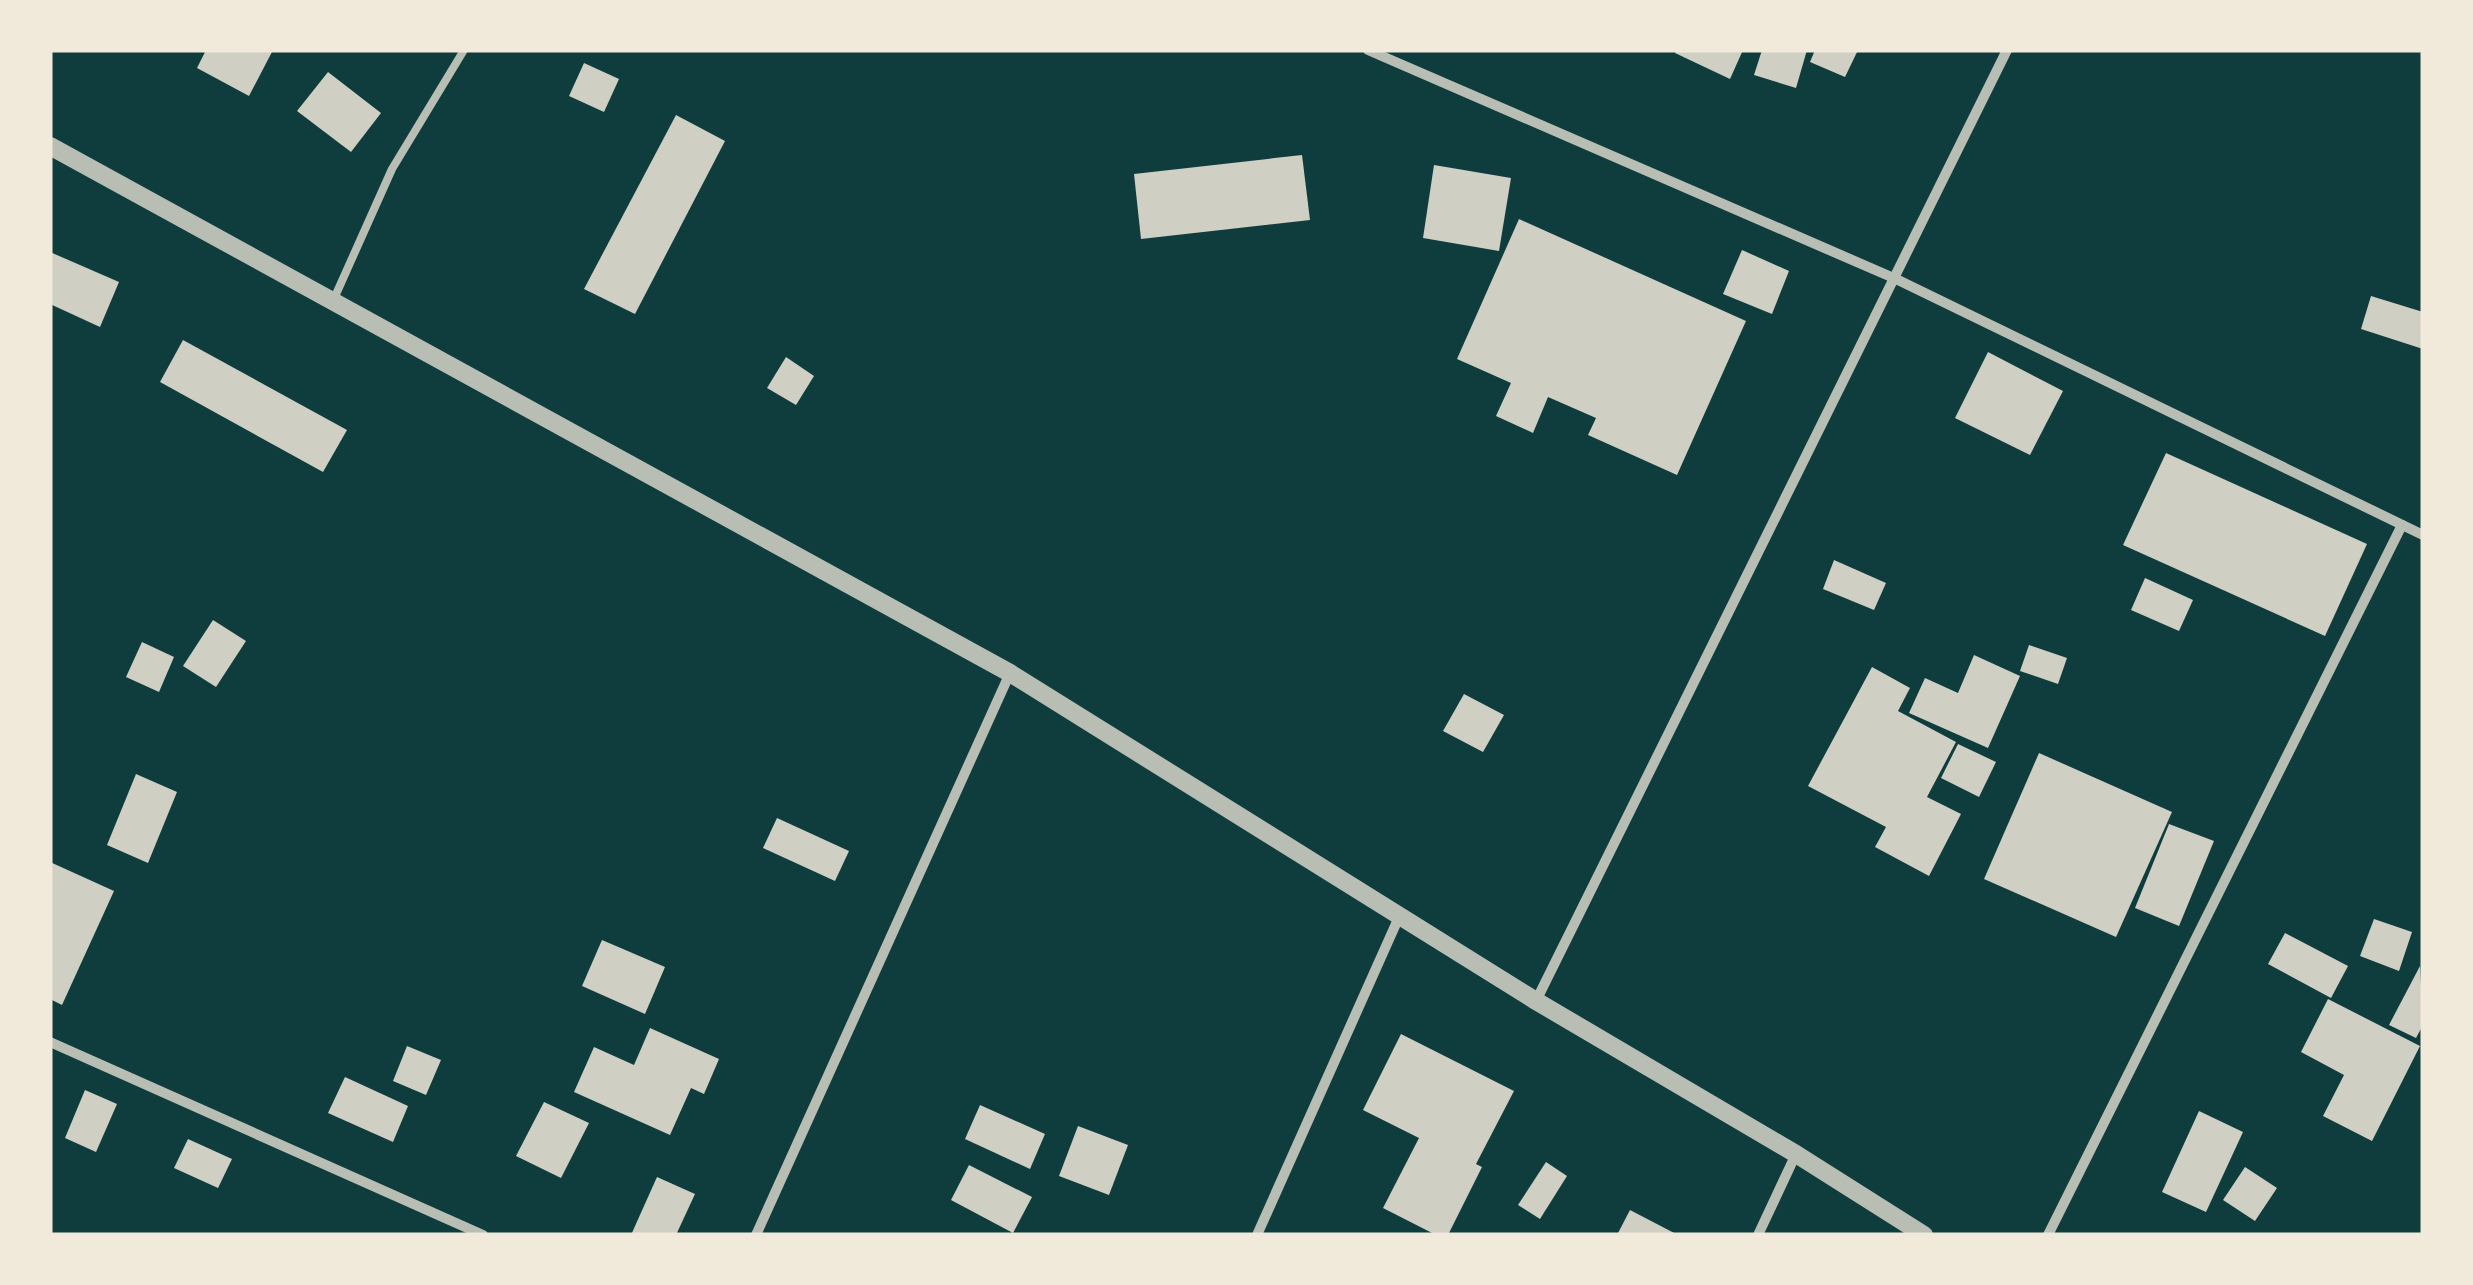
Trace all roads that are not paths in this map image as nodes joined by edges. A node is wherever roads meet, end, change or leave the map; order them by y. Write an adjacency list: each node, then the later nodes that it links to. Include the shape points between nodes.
1 (464, 50): 6 (lane, via 392,169)
2 (1368, 50): 5 (street)
3 (2007, 50): 5 (street)
4 (50, 146): 6 (street)
5 (1896, 279): 7 (street); 11 (street)
6 (333, 301): 9 (street)
7 (2402, 525): 8 (street); 19 (street)
8 (2423, 534)
9 (1010, 673): 10 (street); 15 (street)
10 (1399, 916): 11 (street); 16 (street)
11 (1536, 1001): 13 (street)
12 (50, 1042): 14 (street)
13 (1796, 1154): 17 (street); 18 (street)
14 (483, 1235)
15 (756, 1235)
16 (1257, 1235)
17 (1758, 1235)
18 (1924, 1235)
19 (2048, 1235)

